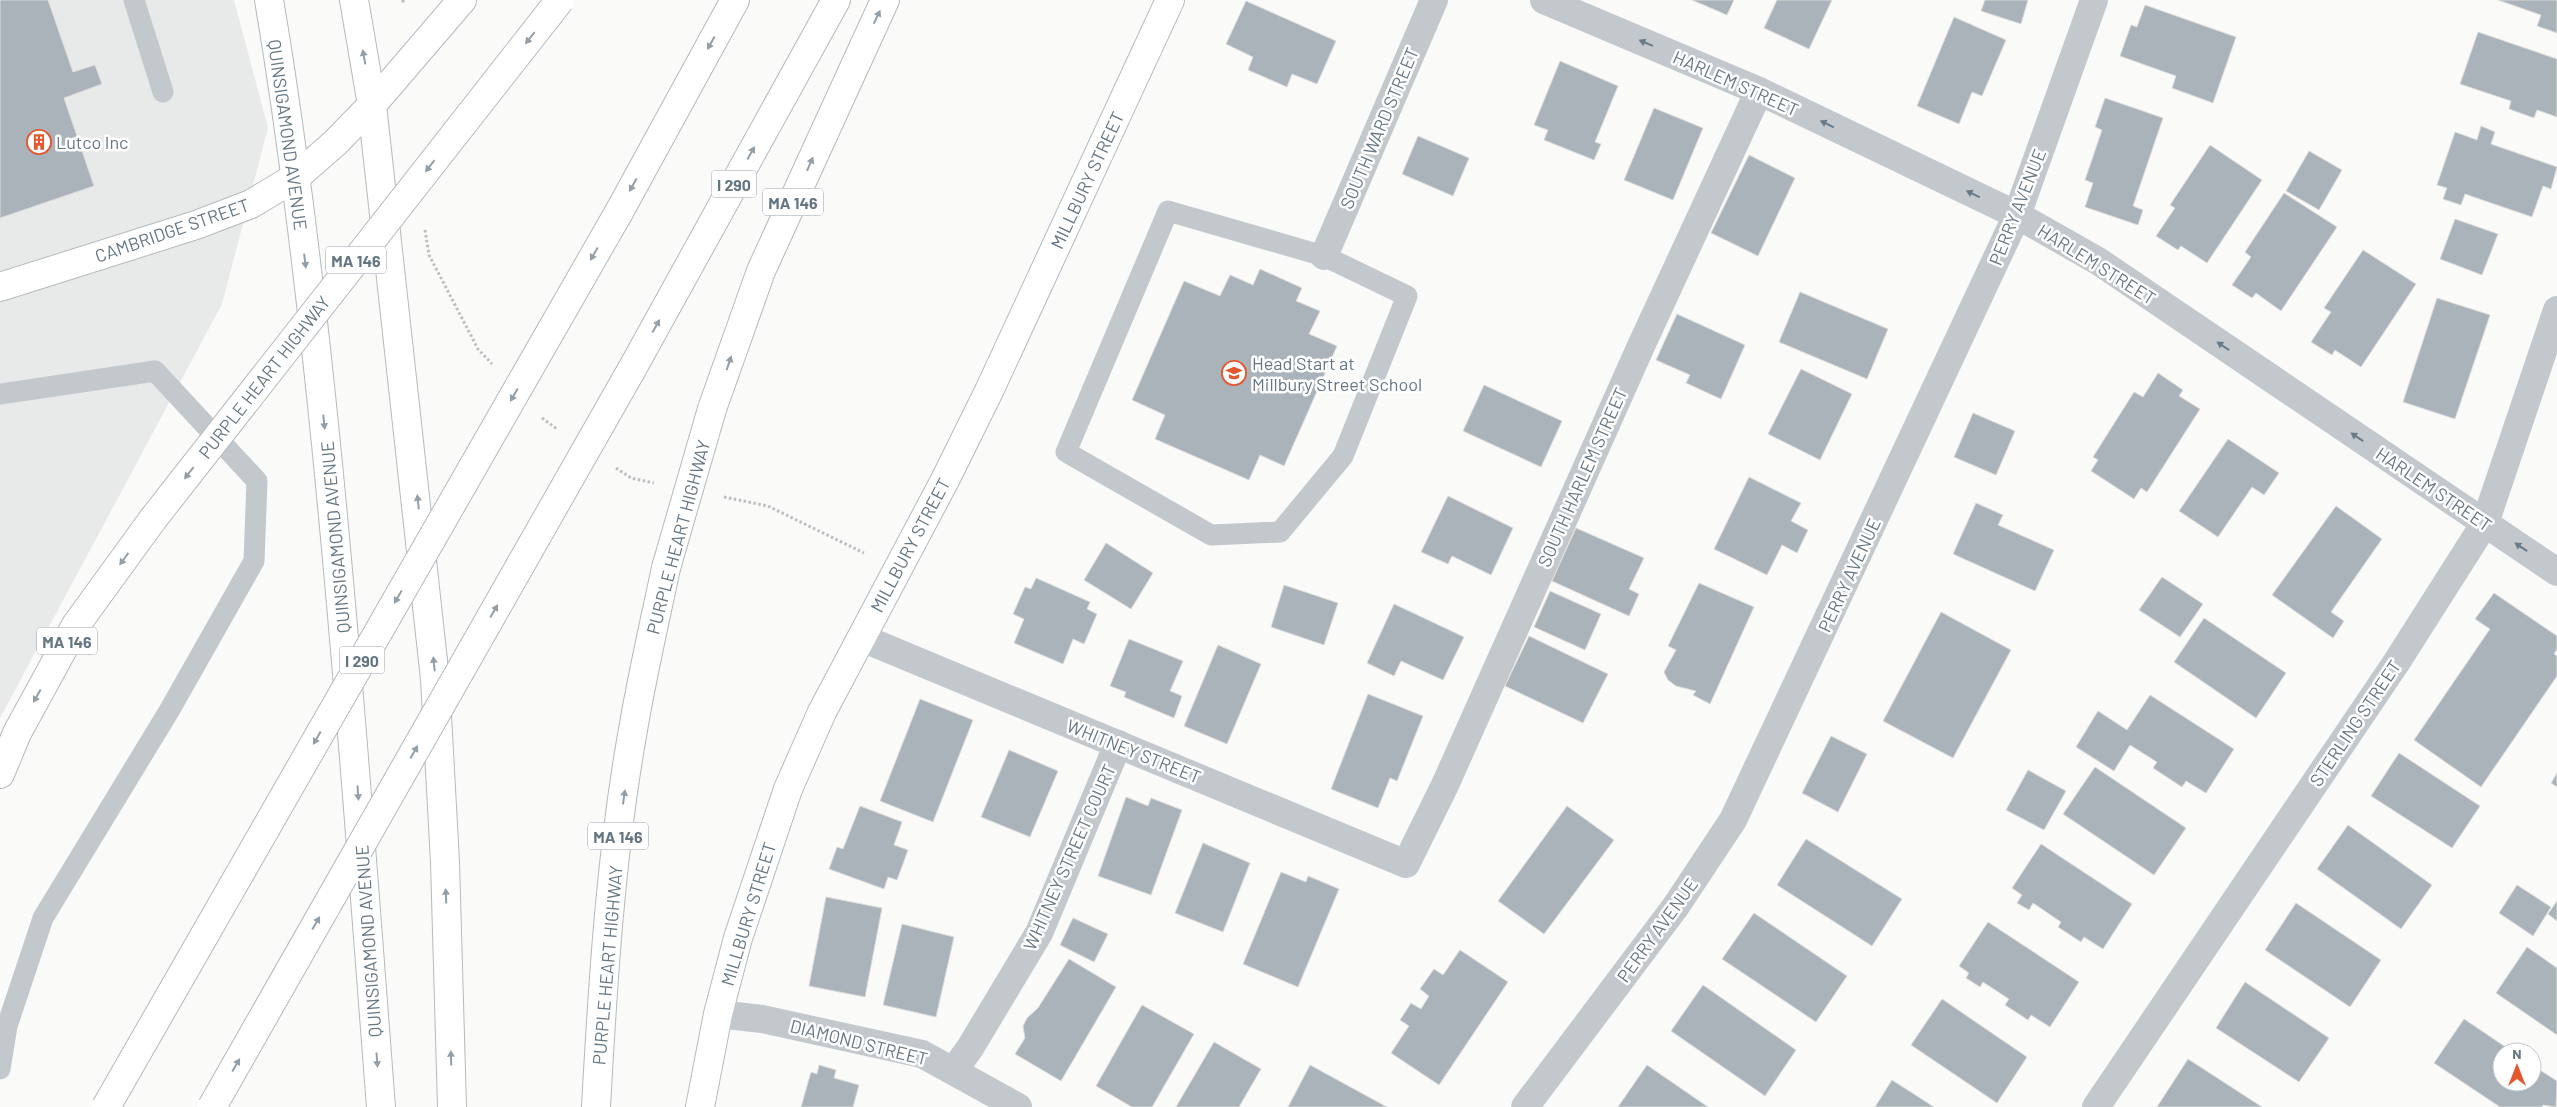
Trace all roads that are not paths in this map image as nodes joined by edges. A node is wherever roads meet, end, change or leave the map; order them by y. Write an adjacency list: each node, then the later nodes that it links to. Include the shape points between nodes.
1 (134, 0): 14 (lane)
2 (268, 0): 16 (main road, QUINSIGAMOND AVENUE)
3 (354, 0): 15 (main road, one-way to 3)
4 (462, 0): 15 (main road, CAMBRIDGE STREET)
5 (560, 0): 26 (main road, PURPLE HEART HIGHWAY / MA 146, one-way to 26, bridge, via 153,519 76,625 17,733)
6 (735, 0): 31 (main road, I 290, one-way to 31, bridge, via 619,212)
7 (836, 0): 32 (main road, I 290, one-way to 7, bridge, via 632,369)
8 (885, 0): 35 (main road, PURPLE HEART HIGHWAY / MA 146, one-way to 8, bridge, via 604,970 618,837 634,724 666,568 712,409 761,271)
9 (1170, 0): 24 (main road, MILLBURY STREET, via 989,391)
10 (1434, 0): 18 (street, SOUTH WARD STREET)
11 (1544, 0): 13 (street, HARLEM STREET, one-way to 11)
12 (2094, 0): 17 (street, PERRY AVENUE)
13 (1758, 91): 17 (street, HARLEM STREET, one-way to 13); 27 (street, SOUTH HARLEM STREET, via 1445,785)
14 (162, 92)
15 (372, 105): 16 (main road, CAMBRIDGE STREET); 34 (main road, one-way to 15, via 436,678)
16 (296, 178): 19 (main road, CAMBRIDGE STREET, via 251,204 196,226); 33 (main road, QUINSIGAMOND AVENUE, one-way to 33, via 335,531)
17 (2017, 215): 22 (street, HARLEM STREET, one-way to 17, via 2098,261); 38 (street, PERRY AVENUE, via 1734,820 1676,906)
18 (1324, 256): 18 (lane, via 1168,211 1066,452 1211,535 1280,532 1343,456 1407,296)
19 (0, 286)
20 (2557, 310): 22 (street, STERLING STREET)
21 (0, 394): 29 (lane, via 155,371 257,481 254,561 43,918 7,1026)
22 (2484, 523): 23 (street, HARLEM STREET, one-way to 22); 39 (street, STERLING STREET, via 2396,663)
23 (2557, 572)
24 (862, 638): 25 (street, WHITNEY STREET); 28 (main road, MILLBURY STREET, via 822,712 788,789 738,938)
25 (1118, 744): 27 (street, WHITNEY STREET); 30 (street, WHITNEY STREET COURT, via 1038,933)
26 (0, 774)
27 (1406, 864)
28 (718, 1014): 30 (street, DIAMOND STREET, via 762,1019 922,1054); 36 (main road, MILLBURY STREET)
29 (0, 1070)
30 (954, 1070): 37 (street, DIAMOND STREET)
31 (106, 1107)
32 (212, 1107)
33 (381, 1107)
34 (452, 1107)
35 (596, 1107)
36 (700, 1107)
37 (1018, 1107)
38 (1525, 1107)
39 (2096, 1107)

